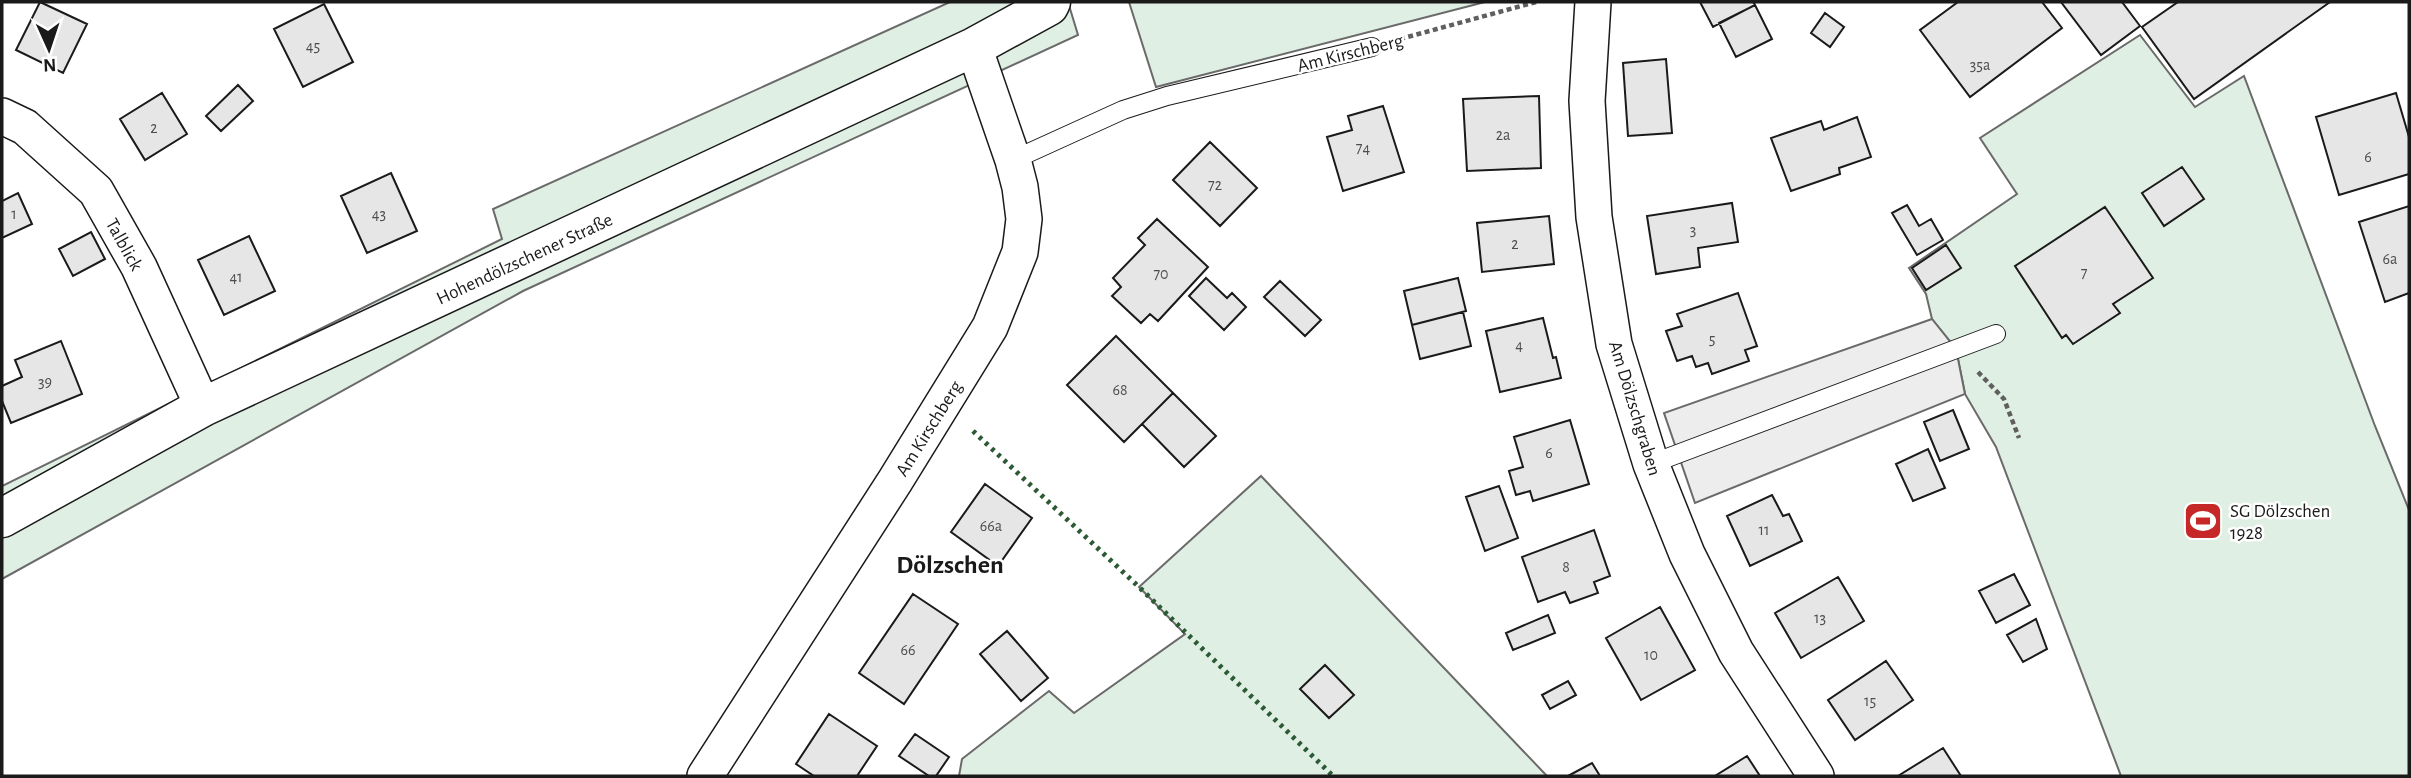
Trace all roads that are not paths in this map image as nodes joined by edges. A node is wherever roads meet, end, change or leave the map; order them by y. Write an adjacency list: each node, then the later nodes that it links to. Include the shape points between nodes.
1 (1593, 2): 9 (street, Am Dölzschgraben, via 1587,100 1594,217 1614,344)
2 (1050, 4): 3 (street, Hohendölzschener Straße)
3 (974, 47): 6 (street, Am Kirschberg); 8 (street, Hohendölzschener Straße)
4 (1372, 47): 6 (lane, Am Kirschberg, via 1167,96 1123,110)
5 (2, 116): 8 (street, Talblick, via 25,127 96,191 139,267)
6 (1013, 160): 11 (street, Am Kirschberg, via 1024,219 1020,252 990,327)
7 (1996, 334): 9 (lane)
8 (203, 407): 10 (street, Hohendölzschener Straße)
9 (1651, 464): 12 (street, Am Dölzschgraben, via 1687,554 1736,652)
10 (2, 518)
11 (705, 776)
12 (1816, 776)

